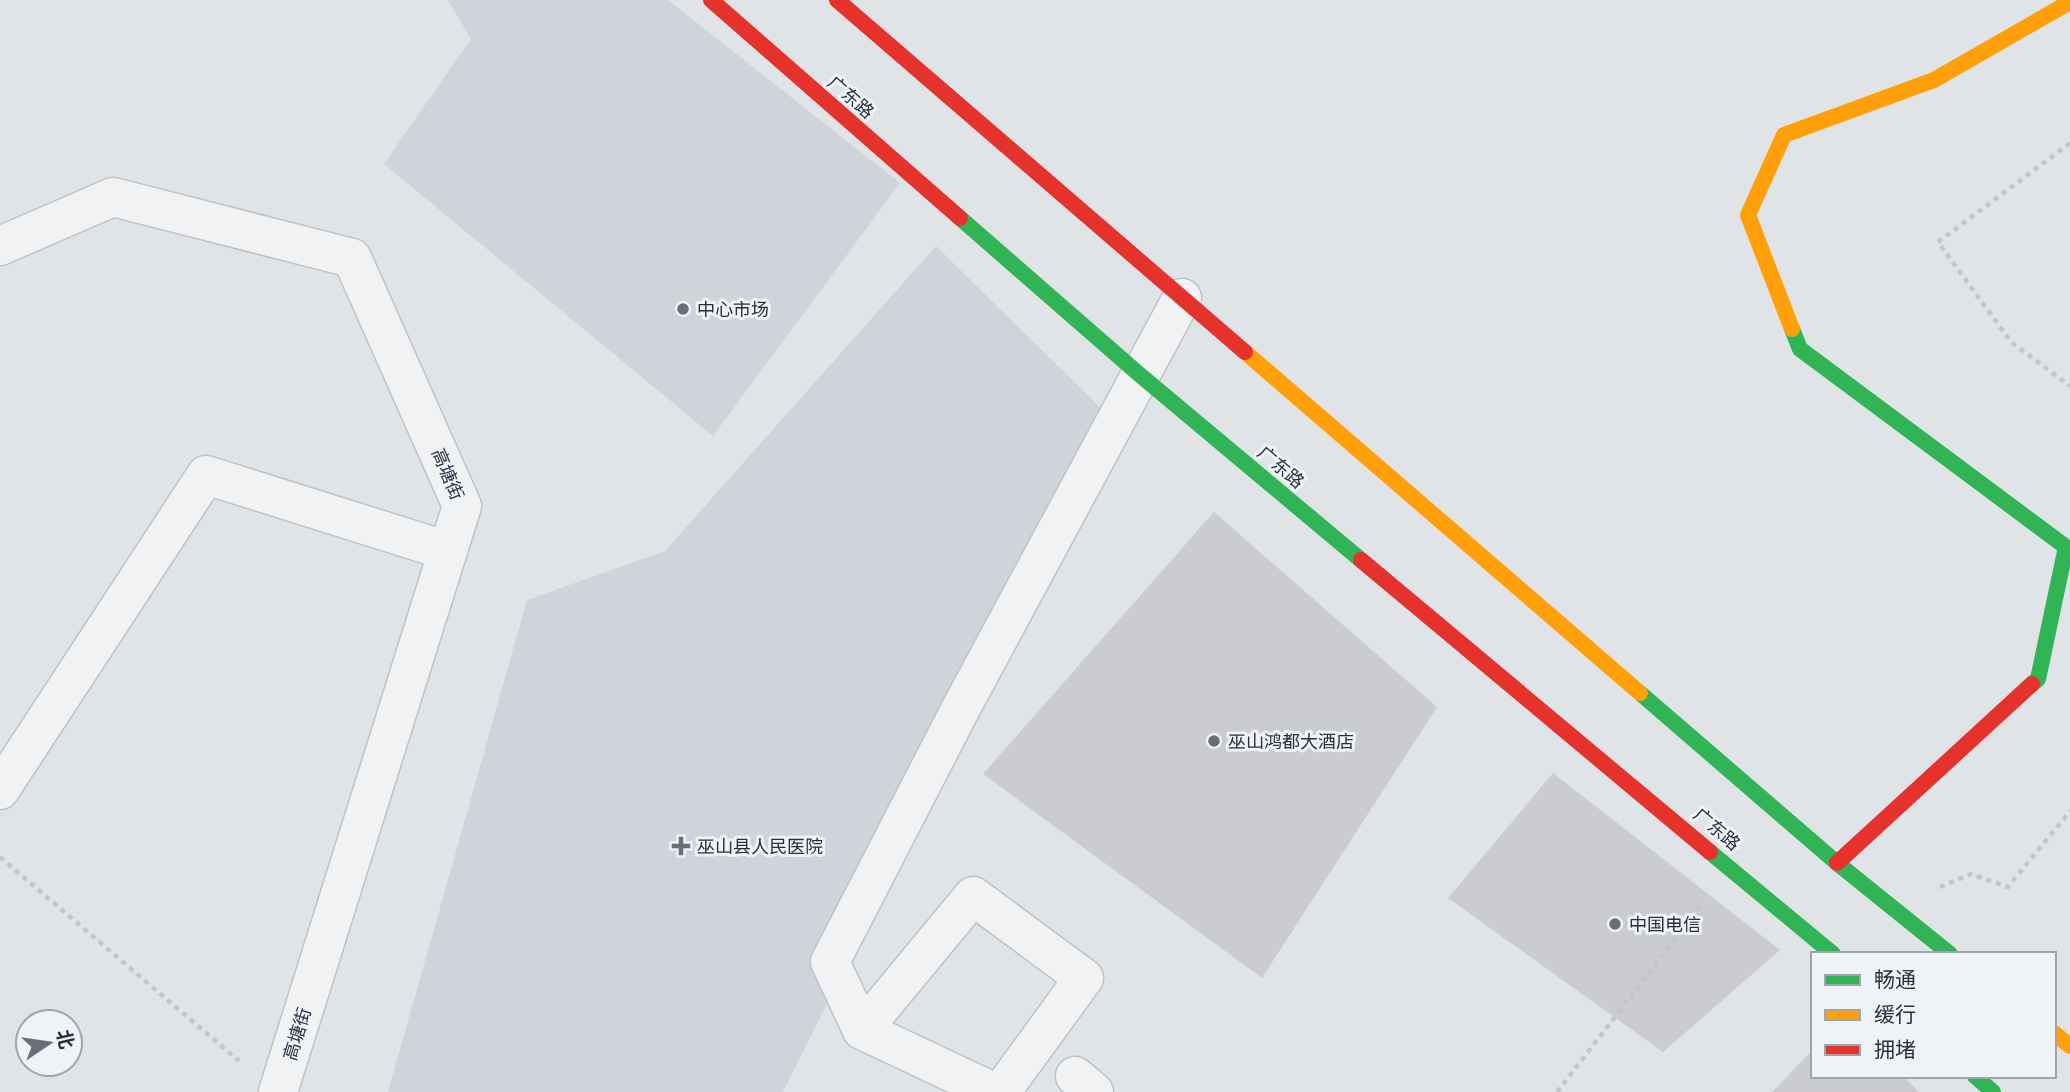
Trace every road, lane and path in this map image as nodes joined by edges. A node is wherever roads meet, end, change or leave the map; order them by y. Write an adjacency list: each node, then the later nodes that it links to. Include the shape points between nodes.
1 (711, 0): 7 (main road, 广东路)
2 (837, 0): 6 (main road)
3 (2070, 2): 13 (main road, via 1934,80 1784,135 1748,215 1800,349 2066,547 2038,679)
4 (2070, 143): 8 (path, via 1938,242 2011,342)
5 (0, 246): 9 (street, 高塘街, via 113,197 352,258 462,506)
6 (1182, 298): 7 (street); 13 (main road)
7 (1140, 375): 14 (main road, 广东路); 18 (street, via 830,962)
8 (2070, 386)
9 (448, 551): 10 (street, via 206,475); 21 (street, 高塘街)
10 (0, 790)
11 (2070, 811): 15 (path, via 2008,887 1971,874)
12 (0, 857): 19 (path)
13 (1837, 863): 15 (main road)
14 (1731, 866): 16 (main road, 广东路); 24 (path)
15 (1889, 907): 17 (main road)
16 (1831, 952)
17 (1947, 952)
18 (862, 1030): 22 (street); 23 (street, via 974,896 1084,978)
19 (243, 1065)
20 (1977, 1078): 25 (main road)
21 (278, 1092)
22 (993, 1092)
23 (1001, 1092)
24 (1557, 1092)
25 (1993, 1092)

